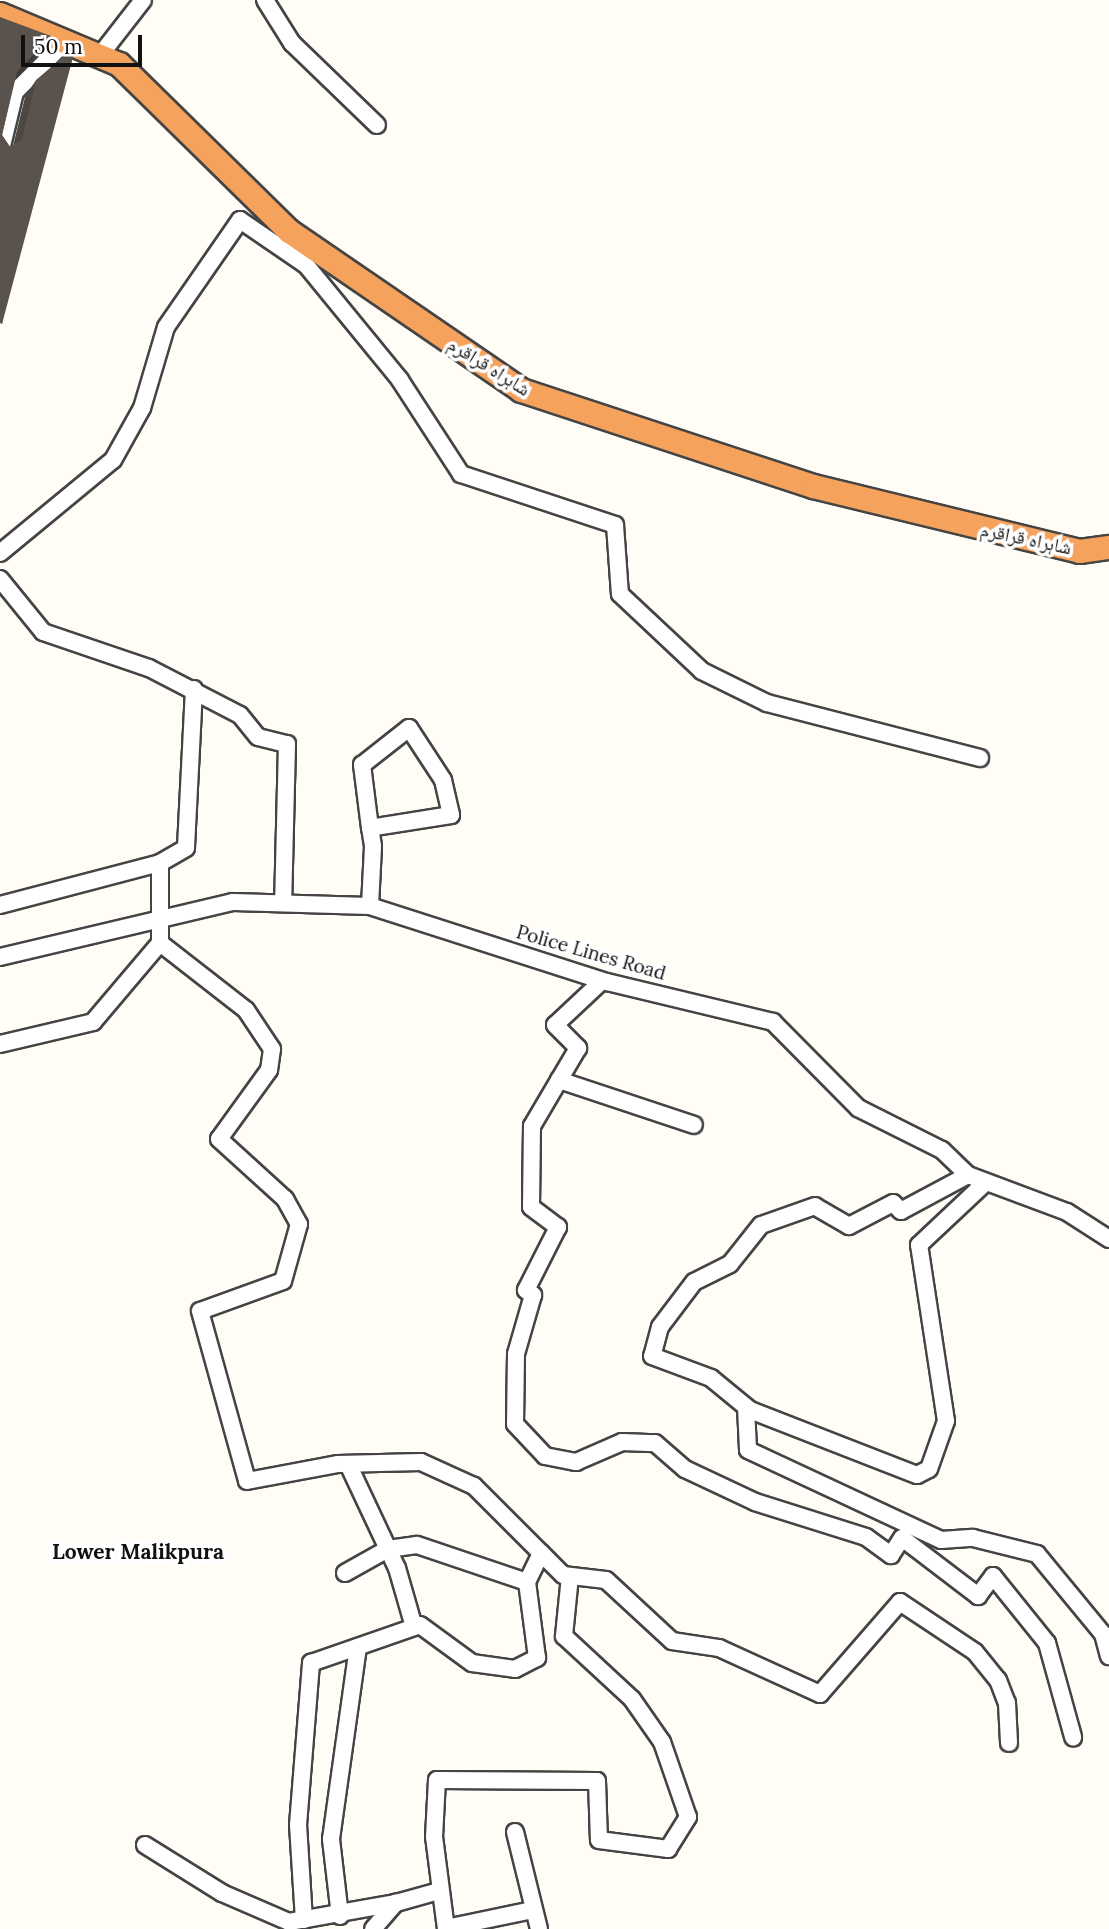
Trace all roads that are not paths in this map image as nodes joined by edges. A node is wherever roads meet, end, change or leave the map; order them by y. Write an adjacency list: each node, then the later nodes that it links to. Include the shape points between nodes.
1 (143, 0): 5 (street)
2 (265, 0): 6 (street, via 292,43)
3 (0, 14): 4 (highway, شاہراہ قراقرم)
4 (66, 41): 5 (highway, شاہراہ قراقرم); 7 (street, via 15,92)
5 (101, 54): 8 (highway, شاہراہ قراقرم, via 154,95 289,232 521,390 813,486 1079,551)
6 (377, 125)
7 (0, 154)
8 (1109, 547)
9 (0, 553): 12 (street, via 113,460 142,408 166,327 240,220 306,265 400,380 461,474 615,525 620,594 702,671 767,702)
10 (0, 579): 11 (street, via 43,632)
11 (194, 689): 14 (street, via 186,848); 15 (street, via 240,715 258,737 287,744)
12 (980, 758)
13 (370, 828): 13 (street, via 451,815 443,780 409,728 362,765); 17 (street)
14 (160, 863): 16 (street); 18 (street)
15 (283, 903): 17 (street, Police Lines Road); 18 (street, Police Lines Road, via 233,902)
16 (0, 905)
17 (370, 906): 21 (street, Police Lines Road)
18 (157, 921): 19 (street); 20 (street, Police Lines Road)
19 (160, 943): 22 (street, via 93,1022); 29 (street, via 246,1010 272,1049 269,1070 219,1139 285,1199 299,1224 283,1282 200,1311 247,1481)
20 (0, 957)
21 (602, 981): 23 (street, via 555,1025 578,1048); 25 (street, Police Lines Road, via 773,1023 858,1108 942,1150)
22 (0, 1044)
23 (559, 1080): 24 (street); 38 (street, via 532,1126 531,1207 558,1227 526,1290 533,1295 516,1354 515,1424 545,1456 576,1462 622,1442 655,1443 685,1469 755,1502 866,1537 891,1555 902,1538 978,1596 993,1576 1047,1643)
24 (694, 1125)
25 (968, 1175): 26 (street, Police Lines Road); 28 (street, via 901,1211 893,1203 849,1226 815,1206 761,1225 730,1264 694,1282 660,1327 652,1356 711,1378)
26 (985, 1183): 27 (street, Police Lines Road, via 1067,1212); 28 (street, via 919,1245 946,1421 929,1469 917,1475)
27 (1109, 1239)
28 (746, 1407): 37 (street, via 748,1450 941,1540 973,1538 1038,1554 1103,1634)
29 (348, 1464): 30 (street); 31 (street, via 421,1462 454,1472)
30 (388, 1549): 32 (street); 34 (street, via 417,1545); 35 (street)
31 (541, 1553): 33 (street); 34 (street)
32 (345, 1573)
33 (570, 1576): 39 (street, via 606,1580 672,1641 719,1648 820,1694 900,1602 975,1651 998,1680 1007,1703); 42 (street, via 564,1636 632,1699 662,1742 688,1817 668,1849 599,1840 597,1781 437,1780)
34 (527, 1581): 35 (street, via 537,1658 515,1669 472,1663 439,1633)
35 (414, 1627): 36 (street)
36 (358, 1647): 45 (street, via 331,1839); 46 (street, via 310,1663 298,1825)
37 (1109, 1656)
38 (1073, 1737)
39 (1009, 1743)
40 (515, 1832): 44 (street)
41 (145, 1845): 46 (street, via 222,1893 289,1922)
42 (439, 1891): 43 (street); 47 (street)
43 (396, 1903): 45 (street); 48 (street)
44 (533, 1910): 47 (street); 49 (street)
45 (340, 1916): 46 (street)
46 (304, 1920)
47 (446, 1928)
48 (373, 1929)
49 (539, 1929)

